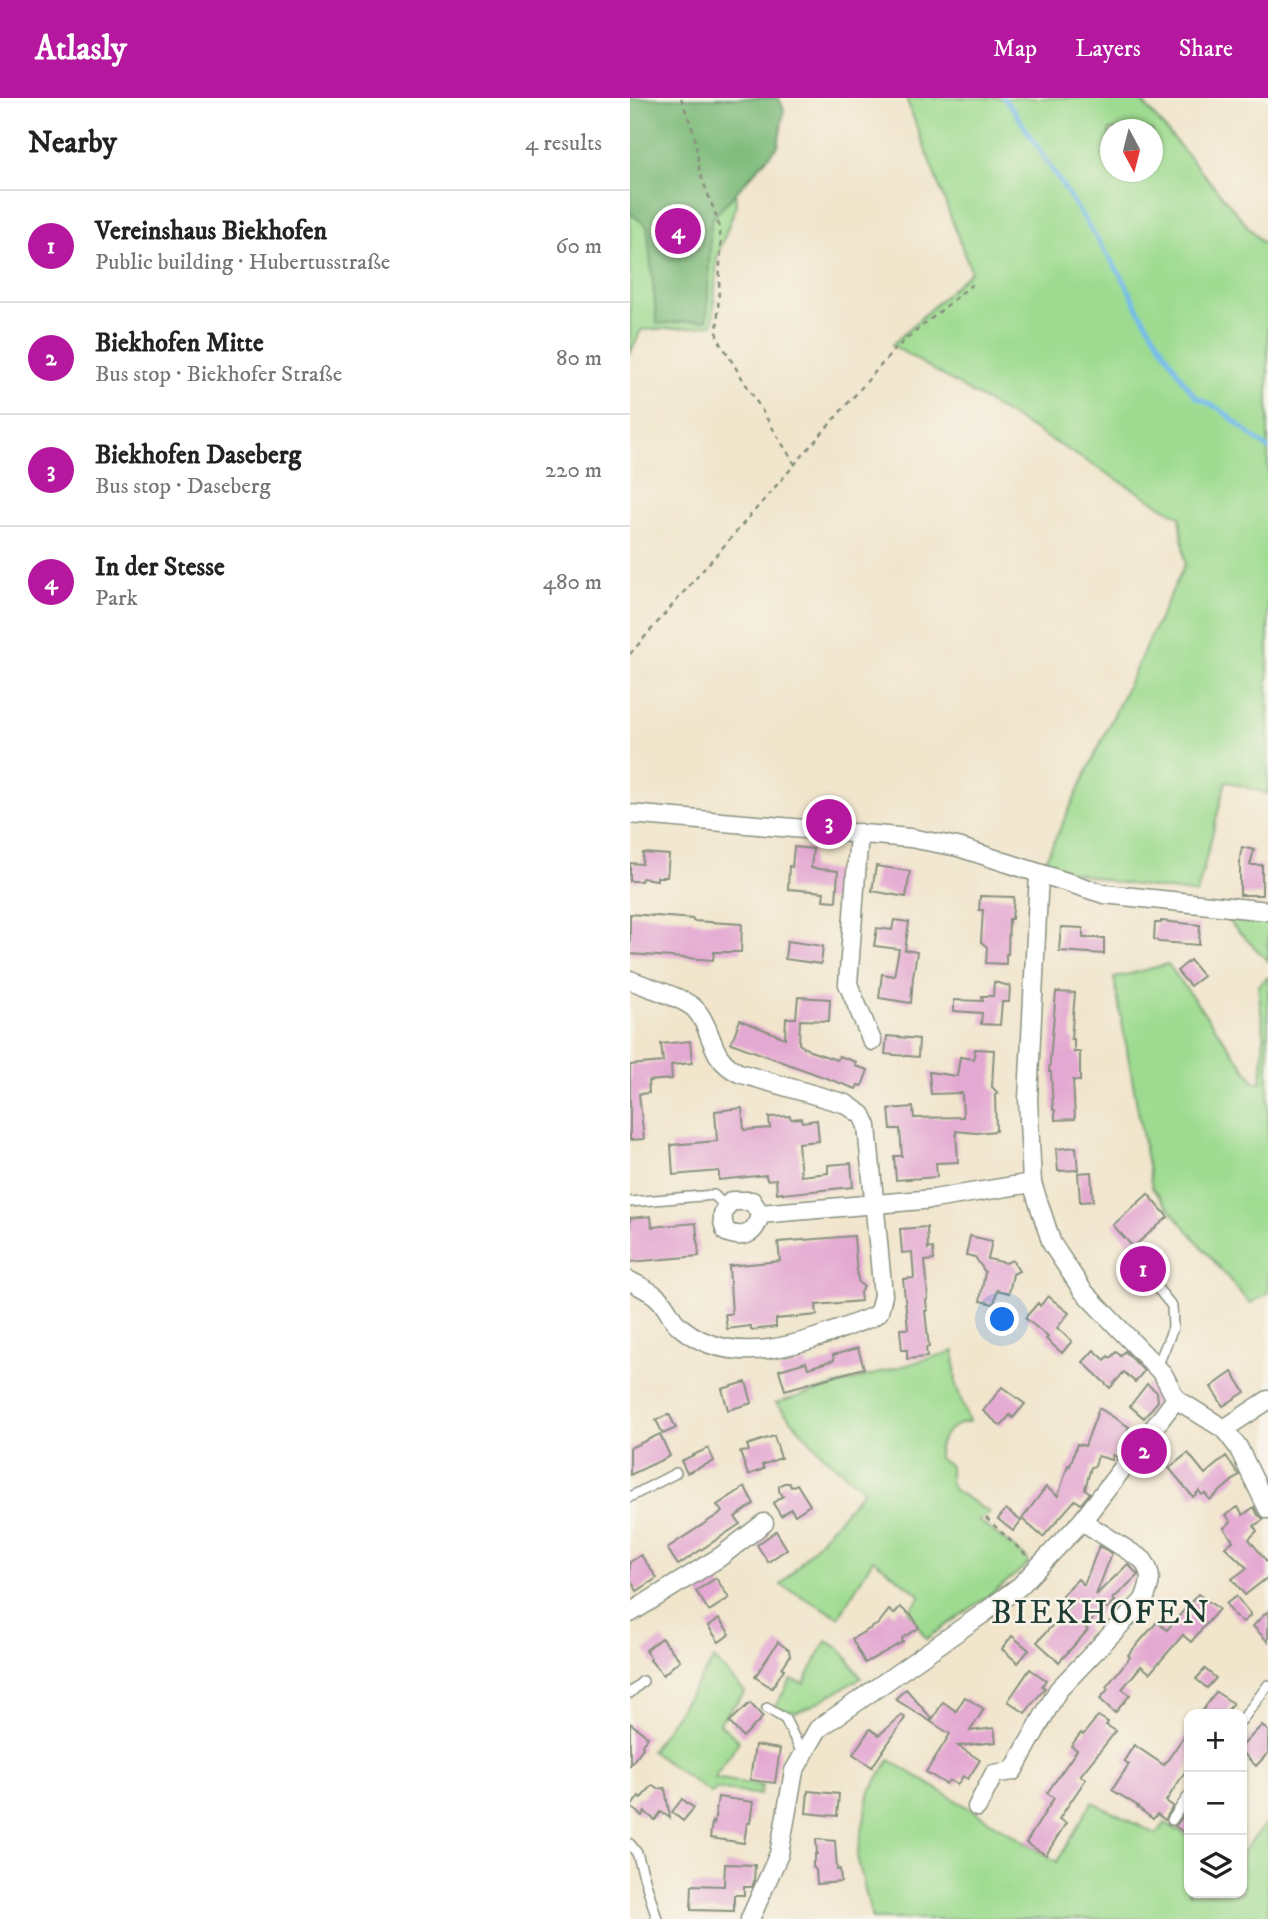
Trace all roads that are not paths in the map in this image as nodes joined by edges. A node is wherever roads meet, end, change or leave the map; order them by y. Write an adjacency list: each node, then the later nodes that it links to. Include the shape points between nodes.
1 (630, 814): 2 (street)
2 (859, 833): 3 (street, via 958,847); 6 (street, via 848,984)
3 (1039, 874): 4 (street, via 1104,894); 7 (street, via 1028,1099)
4 (1268, 911)
5 (630, 981): 9 (street, via 692,1006 727,1068 846,1104 862,1115)
6 (872, 1041)
7 (1032, 1183): 9 (street); 14 (street, via 1052,1244 1083,1291)
8 (630, 1202): 10 (lane, via 714,1195)
9 (874, 1204): 11 (street); 13 (street, via 883,1295 879,1312 791,1346 757,1351 701,1340 677,1324 658,1298)
10 (725, 1206): 11 (street, via 732,1201 752,1201); 11 (street, via 722,1223 726,1232 734,1235 751,1232)
11 (760, 1214)
12 (1135, 1261): 14 (lane, via 1172,1306 1173,1328)
13 (630, 1281)
14 (1157, 1367): 15 (street)
15 (1176, 1399): 17 (street); 21 (street)
16 (1268, 1400): 17 (street)
17 (1224, 1429): 20 (street, via 1238,1447)
18 (676, 1474): 19 (lane)
19 (630, 1497)
20 (1268, 1509)
21 (1082, 1521): 29 (street, via 1020,1587 818,1729); 31 (street, via 1143,1560 1151,1581 1144,1600 1058,1689 1013,1771 995,1774)
22 (764, 1523): 23 (street, via 720,1557)
23 (630, 1612)
24 (643, 1681): 26 (lane)
25 (1268, 1685): 28 (lane)
26 (630, 1693)
27 (767, 1708): 29 (lane, via 785,1719)
28 (1247, 1713)
29 (803, 1755): 35 (street, via 794,1770 779,1854)
30 (1184, 1802): 32 (lane)
31 (977, 1807)
32 (1172, 1820)
33 (630, 1844): 34 (lane, via 637,1853)
34 (657, 1919)
35 (750, 1919)

